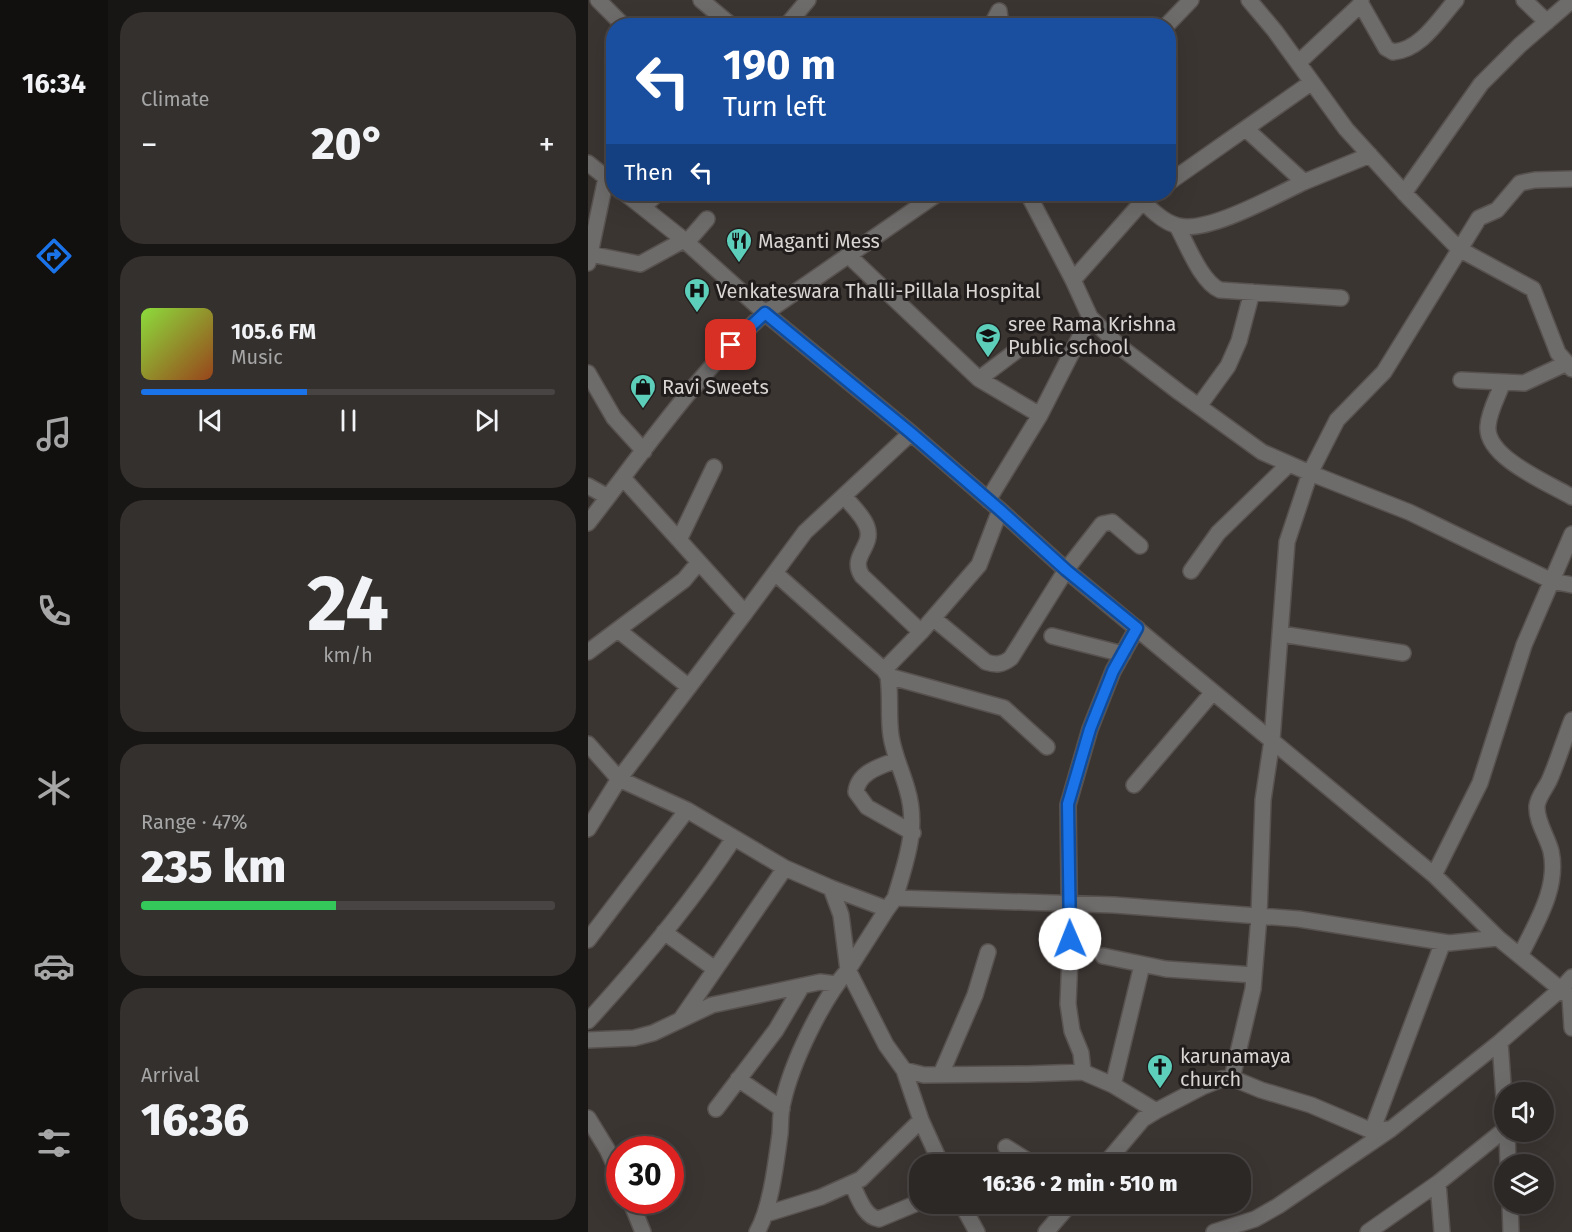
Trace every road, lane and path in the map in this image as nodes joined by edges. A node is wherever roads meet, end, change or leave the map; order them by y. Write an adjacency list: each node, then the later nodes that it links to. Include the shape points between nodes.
1 (598, 0): 10 (street)
2 (701, 0): 11 (street)
3 (808, 0): 12 (street)
4 (1191, 0): 13 (street)
5 (1249, 0): 15 (street)
6 (1456, 0): 9 (street, via 1415,45 1402,52 1386,48)
7 (1524, 0): 14 (street)
8 (1572, 0): 14 (street)
9 (1361, 2): 15 (street)
10 (616, 18)
11 (722, 18)
12 (793, 18)
13 (1174, 18)
14 (1547, 22): 24 (street, via 1481,84)
15 (1298, 63): 16 (street)
16 (1312, 82): 17 (street); 18 (street)
17 (1246, 129): 20 (street); 23 (street)
18 (1370, 155): 23 (street); 24 (street)
19 (588, 163): 21 (street)
20 (1176, 177)
21 (606, 178)
22 (1572, 179): 36 (street, via 1520,183 1497,210 1479,218)
23 (1304, 182): 34 (street, via 1208,225)
24 (1404, 193): 36 (street)
25 (606, 196): 38 (street)
26 (635, 201): 32 (street)
27 (649, 201): 32 (street)
28 (921, 201): 37 (street)
29 (1032, 201): 39 (street)
30 (1140, 201): 39 (street)
31 (1148, 201): 34 (street, via 1161,217)
32 (643, 207): 35 (street)
33 (707, 219): 35 (street)
34 (1177, 226): 40 (street, via 1213,287)
35 (685, 241): 38 (street, via 640,264); 42 (street)
36 (1460, 249): 45 (street, via 1533,289 1558,353); 56 (street, via 1384,372 1337,420)
37 (848, 255): 42 (street); 47 (street)
38 (589, 262)
39 (1073, 280): 43 (street)
40 (1252, 292): 41 (street); 50 (street, via 1228,366)
41 (1341, 298)
42 (765, 313): 52 (street); 53 (street, via 705,373)
43 (1090, 317): 50 (street, via 1119,345); 51 (street)
44 (1016, 351): 47 (street)
45 (1569, 366): 49 (street, via 1524,383)
46 (588, 373): 53 (street, via 614,418)
47 (980, 380): 51 (street)
48 (1461, 380): 49 (street)
49 (1503, 382): 61 (street, via 1488,427 1495,449)
50 (1199, 406): 54 (street, via 1262,452)
51 (1040, 415): 62 (street)
52 (911, 433): 59 (street); 62 (street)
53 (644, 451): 57 (street)
54 (1289, 464): 56 (street); 70 (street, via 1218,533)
55 (714, 468): 66 (street)
56 (1310, 473): 72 (street, via 1409,512); 79 (street, via 1287,542)
57 (623, 478): 60 (street); 66 (street)
58 (588, 486): 60 (street)
59 (844, 496): 71 (street, via 805,532); 78 (street, via 867,527 857,568)
60 (608, 497): 64 (street)
61 (1572, 497)
62 (988, 500): 63 (street)
63 (1000, 510): 69 (street); 75 (street, via 979,565)
64 (588, 523)
65 (1572, 534): 72 (street)
66 (679, 540): 68 (street)
67 (1140, 546): 69 (street, via 1112,522 1102,524)
68 (699, 562): 74 (street); 77 (street, via 684,580)
69 (1066, 570): 75 (street, via 1005,663 986,662); 76 (street)
70 (1191, 571)
71 (775, 573): 74 (street); 84 (street)
72 (1552, 581): 73 (street); 99 (street, via 1524,645 1480,783)
73 (1572, 585)
74 (745, 613): 85 (street)
75 (933, 618): 78 (street)
76 (1137, 628): 83 (street); 86 (street)
77 (618, 630): 81 (street); 85 (street)
78 (921, 632): 84 (street)
79 (1281, 634): 82 (street); 88 (street)
80 (1052, 636): 83 (street)
81 (588, 652)
82 (1403, 653)
83 (1123, 654): 102 (street, via 1090,729 1068,804)
84 (886, 673): 90 (street, via 1004,708); 91 (street)
85 (689, 687): 92 (street)
86 (1213, 692): 88 (street); 93 (street)
87 (1572, 720): 110 (street, via 1537,807 1553,871 1544,908)
88 (1272, 740): 99 (street); 103 (street, via 1263,800)
89 (588, 744): 92 (street)
90 (1047, 747)
91 (897, 760): 96 (street, via 908,790); 96 (street, via 862,777 856,792 867,807)
92 (619, 779): 94 (street); 95 (street)
93 (1134, 784)
94 (687, 810): 97 (street); 106 (street)
95 (588, 829)
96 (913, 833): 101 (street)
97 (734, 838): 98 (street); 104 (street)
98 (785, 868): 100 (street); 112 (street)
99 (1434, 875): 105 (street)
100 (831, 888): 101 (street); 113 (street, via 841,915)
101 (891, 903): 102 (street); 113 (street)
102 (1069, 905): 103 (street); 125 (street, via 1068,1004)
103 (1259, 916): 107 (street); 114 (street)
104 (664, 932): 112 (street); 120 (street)
105 (1498, 938): 107 (street); 110 (street)
106 (588, 940)
107 (1443, 942): 137 (street)
108 (988, 952): 126 (street, via 975,995)
109 (1103, 956): 111 (street)
110 (1520, 956): 118 (street)
111 (1142, 965): 114 (street); 130 (street)
112 (715, 969): 119 (street)
113 (848, 970): 116 (street); 124 (street, via 886,1045)
114 (1254, 975): 127 (street)
115 (1572, 977): 118 (street)
116 (836, 984): 117 (street, via 820,982); 131 (street, via 790,1077)
117 (802, 987): 119 (street, via 712,1005); 128 (street, via 776,1030)
118 (1568, 995): 121 (street); 123 (street)
119 (681, 1019): 122 (street, via 634,1038)
120 (588, 1021)
121 (1572, 1028)
122 (588, 1040)
123 (1500, 1042): 129 (street); 136 (street)
124 (904, 1070): 126 (street); 135 (street)
125 (1083, 1072): 126 (street); 130 (street)
126 (941, 1074)
127 (1232, 1078): 133 (street, via 1202,1087); 137 (street)
128 (738, 1079): 131 (street); 132 (street)
129 (1503, 1082)
130 (1113, 1085): 133 (street)
131 (782, 1108): 148 (street)
132 (716, 1109)
133 (1156, 1111): 143 (street, via 1143,1119)
134 (588, 1118): 139 (street)
135 (921, 1120): 141 (street); 145 (street)
136 (1391, 1129): 137 (street); 156 (street, via 1278,1206 1255,1219)
137 (1372, 1131)
138 (1494, 1140): 144 (street)
139 (606, 1147)
140 (1006, 1147): 142 (street)
141 (936, 1154)
142 (1017, 1154)
143 (1113, 1154)
144 (1438, 1183): 157 (street); 158 (street)
145 (852, 1184): 146 (street, via 865,1211 874,1218); 148 (street)
146 (909, 1207)
147 (636, 1214): 152 (street)
148 (766, 1214): 153 (street)
149 (967, 1214): 154 (street)
150 (1062, 1214): 155 (street)
151 (1510, 1214): 159 (street)
152 (643, 1232)
153 (757, 1232)
154 (977, 1232)
155 (1046, 1232)
156 (1214, 1232)
157 (1368, 1232)
158 (1442, 1232)
159 (1511, 1232)

